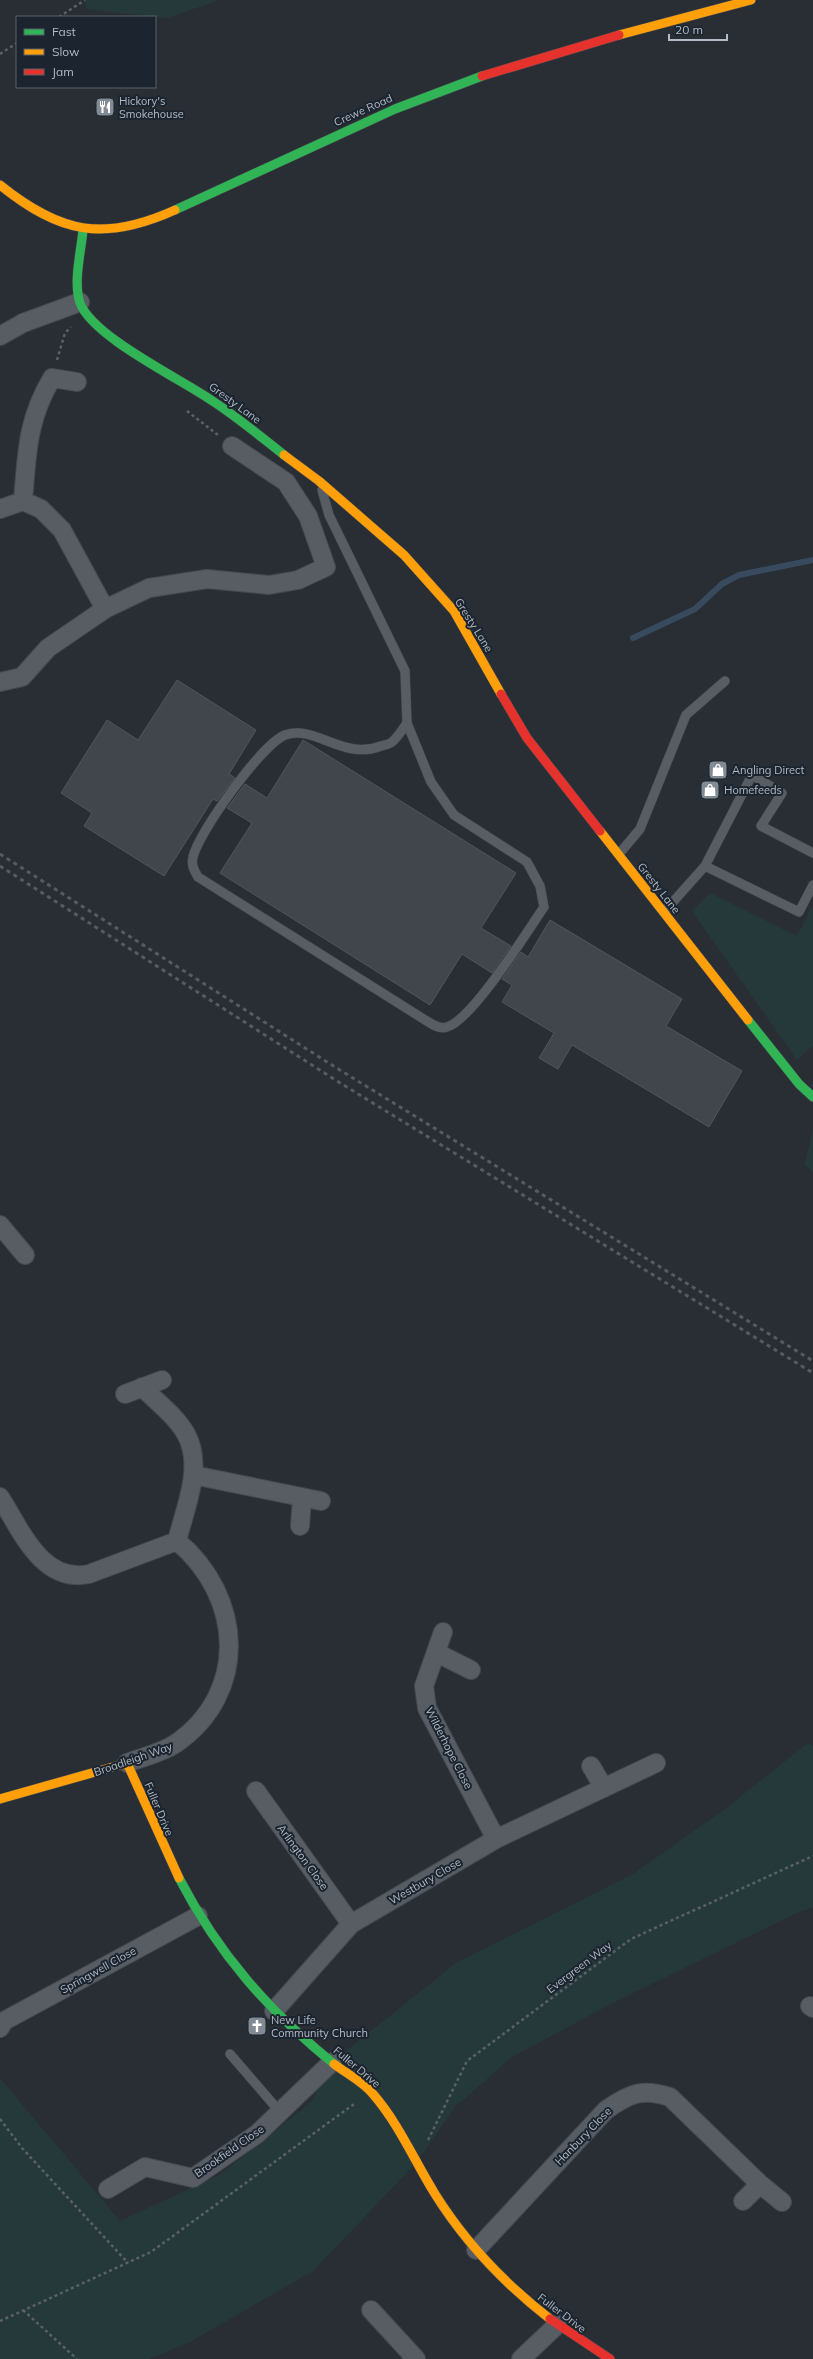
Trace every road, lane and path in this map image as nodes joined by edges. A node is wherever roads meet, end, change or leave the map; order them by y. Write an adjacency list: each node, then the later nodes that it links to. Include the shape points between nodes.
1 (85, 0): 3 (path)
2 (751, 0): 7 (street, Crewe Road, via 474,78 369,120 153,218 117,229)
3 (60, 16)
4 (16, 45): 5 (path)
5 (0, 54)
6 (0, 185): 7 (street, Crewe Road, via 54,220)
7 (83, 230): 8 (street, via 78,280)
8 (83, 308): 9 (street, via 23,322); 10 (path, via 65,333); 13 (street, Gresty Lane, via 106,334 212,400)
9 (0, 336)
10 (52, 378): 11 (street); 14 (street, via 39,400 28,437)
11 (77, 382)
12 (232, 446): 16 (street, via 286,482 308,516 326,567 298,580 269,585 207,579 149,588)
13 (320, 481): 19 (lane, via 329,515 405,671); 21 (street, Gresty Lane, via 404,555 454,611 527,738)
14 (22, 501): 15 (street); 16 (street, via 41,509 62,530)
15 (0, 509)
16 (105, 609): 18 (street, via 48,648 22,677)
17 (725, 681): 21 (lane, via 686,714 640,829)
18 (0, 682)
19 (407, 723): 19 (lane, via 392,743 372,750 348,749 304,732 285,735 242,774 199,842 192,868 198,876 422,1018 435,1026 445,1028 455,1023 494,981 544,907 540,886 526,862 454,815 431,782)
20 (813, 853): 22 (lane, via 761,826 782,793 752,775)
21 (618, 856): 24 (street, Gresty Lane)
22 (705, 866): 23 (lane, via 799,912); 24 (lane)
23 (813, 885)
24 (663, 913): 25 (street, Gresty Lane, via 799,1084)
25 (813, 1097)
26 (0, 1225): 27 (street)
27 (25, 1255)
28 (162, 1380): 29 (street)
29 (142, 1387): 30 (street); 31 (street, via 186,1434 193,1454)
30 (125, 1394)
31 (193, 1476): 33 (street); 36 (street)
32 (0, 1497): 36 (street, via 44,1563 63,1574 88,1574)
33 (302, 1498): 34 (street); 35 (street)
34 (320, 1501)
35 (300, 1526)
36 (177, 1541): 40 (street, Broadleigh Way, via 204,1568 222,1603 229,1641 224,1677 210,1709 187,1735 173,1745)
37 (442, 1632): 38 (street, Wilderhope Close)
38 (437, 1653): 39 (street); 46 (street, Wilderhope Close, via 424,1686 427,1708)
39 (471, 1670)
40 (127, 1763): 45 (street, Broadleigh Way); 48 (street, Fuller Drive, via 156,1832)
41 (656, 1763): 43 (street, Westbury Close)
42 (590, 1766): 43 (street)
43 (604, 1788): 46 (street, Westbury Close)
44 (256, 1791): 49 (street, Arlington Close)
45 (0, 1799)
46 (496, 1839): 49 (street, Westbury Close)
47 (813, 1856): 57 (path, Evergreen Way, via 631,1939 467,2061)
48 (198, 1916): 50 (street, Fuller Drive, via 233,1966); 51 (street, Springwell Close)
49 (351, 1924): 50 (street, Westbury Close)
50 (274, 2011): 53 (street, Fuller Drive)
51 (1, 2022)
52 (230, 2054): 55 (lane)
53 (332, 2062): 54 (street, Fuller Drive); 55 (street, Brookfield Close)
54 (371, 2092): 57 (street, Fuller Drive, via 401,2131); 63 (path, via 151,2252)
55 (280, 2112): 59 (street, Brookfield Close, via 257,2134 193,2178 145,2167)
56 (0, 2119): 63 (path, via 22,2148)
57 (418, 2162): 62 (street, Fuller Drive, via 441,2203)
58 (760, 2184): 60 (street); 61 (street, Hanbury Close); 62 (street, Hanbury Close, via 670,2097 653,2091 641,2092 624,2098 606,2110)
59 (108, 2189)
60 (743, 2201)
61 (782, 2202)
62 (476, 2250): 67 (street, Fuller Drive, via 512,2288)
63 (128, 2263): 64 (path)
64 (23, 2310): 66 (path); 68 (path)
65 (372, 2310): 69 (street)
66 (0, 2321)
67 (557, 2325): 70 (street); 71 (street, Fuller Drive)
68 (77, 2359)
69 (416, 2359)
70 (521, 2359)
71 (610, 2359)

